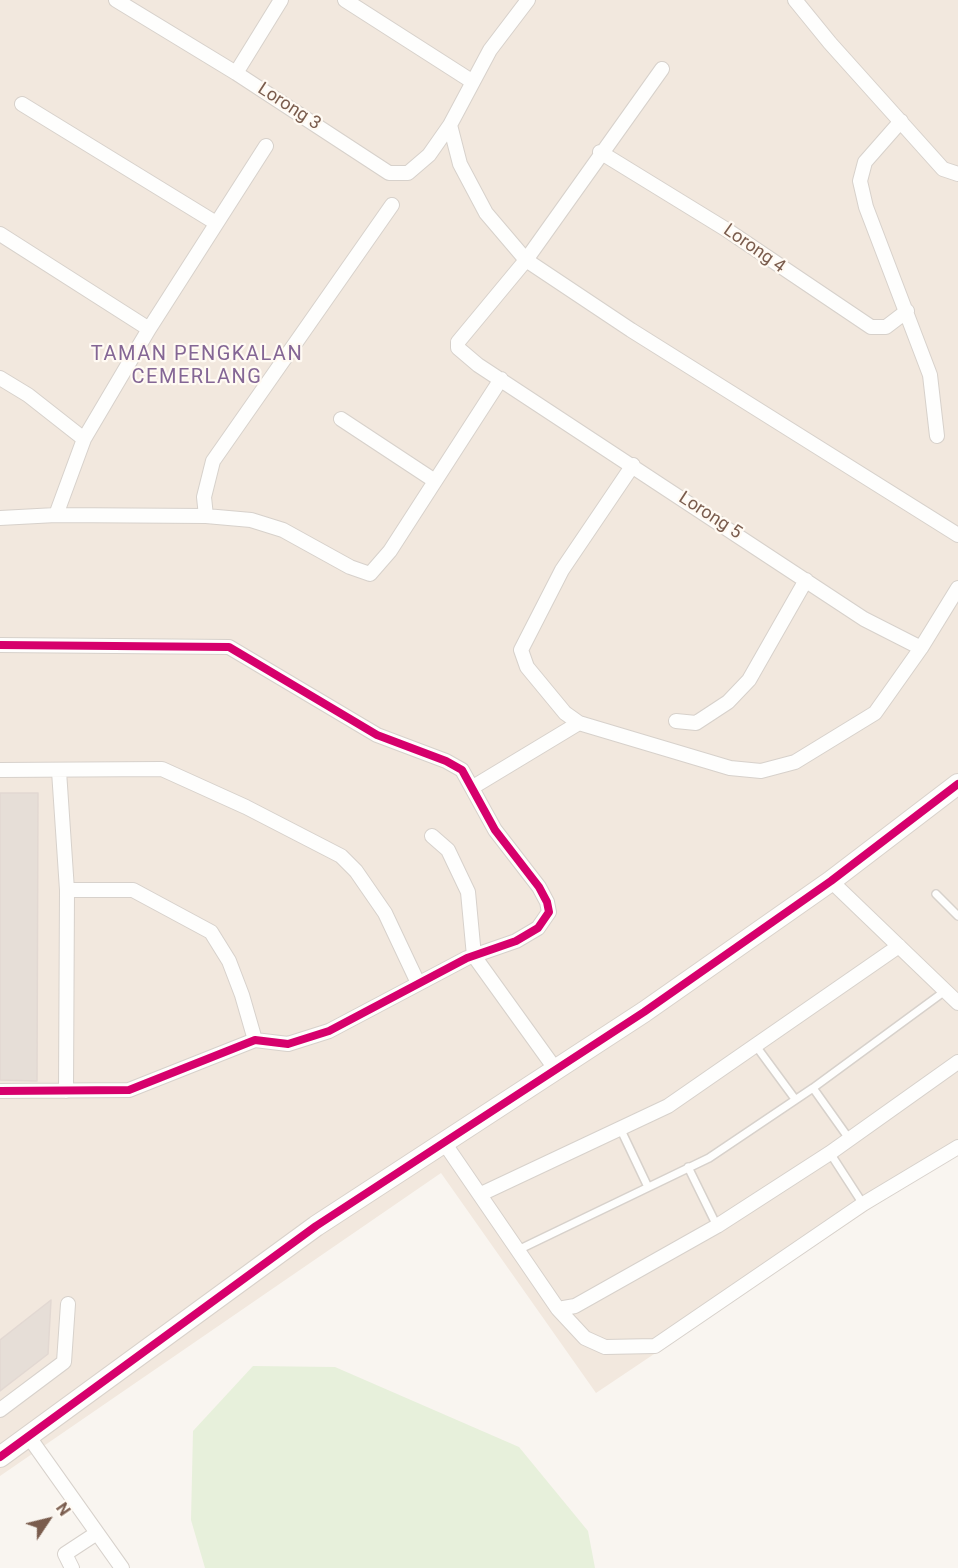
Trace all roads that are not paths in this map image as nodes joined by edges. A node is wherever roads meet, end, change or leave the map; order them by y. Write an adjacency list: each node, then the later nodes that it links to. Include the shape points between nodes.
1 (116, 0): 7 (street, Lorong 3)
2 (281, 0): 7 (street)
3 (345, 0): 8 (street)
4 (528, 0): 8 (street, Lorong 3, via 490,50)
5 (795, 0): 10 (street)
6 (662, 69): 13 (street)
7 (236, 73): 11 (street, Lorong 3, via 389,173 408,172 429,154)
8 (473, 82): 11 (street, Lorong 3)
9 (22, 104): 16 (street)
10 (901, 121): 14 (street, via 943,169); 19 (street, via 865,162 860,181 866,207)
11 (450, 125): 18 (street, via 460,164 486,213)
12 (266, 146): 16 (street)
13 (600, 152): 18 (street); 19 (street, Lorong 4, via 727,230 871,327 886,327)
14 (958, 174)
15 (392, 205): 29 (street, via 213,460 204,496)
16 (216, 223): 20 (street)
17 (0, 234): 20 (street)
18 (526, 260): 22 (street, Lorong 5, via 458,342 460,351); 31 (street)
19 (907, 311): 24 (street, via 930,375)
20 (149, 329): 25 (street)
21 (0, 378): 25 (street, via 28,394)
22 (501, 379): 26 (street, Lorong 5); 27 (street)
23 (341, 419): 27 (street)
24 (937, 435)
25 (84, 439): 28 (street)
26 (633, 465): 32 (street, Lorong 5); 37 (street, via 562,570 520,650 527,667 565,713)
27 (435, 481): 29 (street, via 390,551 370,574 283,530 251,520)
28 (56, 515): 29 (street); 30 (street)
29 (206, 516)
30 (0, 518)
31 (958, 535)
32 (806, 580): 35 (street, Lorong 5, via 864,619); 36 (street, via 750,680 728,702 696,723)
33 (958, 588): 35 (street)
34 (0, 645): 41 (street, via 229,647 377,735 462,770)
35 (921, 648): 37 (street, via 875,713 795,762 761,771 729,768)
36 (676, 721)
37 (579, 723): 41 (street)
38 (0, 770): 39 (street)
39 (59, 771): 44 (street); 49 (street, via 162,769 341,856 386,913)
40 (958, 784): 43 (street)
41 (473, 787): 48 (street, via 495,830 539,887 549,912 531,933)
42 (432, 836): 48 (street, via 448,850 468,892)
43 (831, 881): 47 (street); 55 (street)
44 (67, 890): 52 (street, via 133,890 211,932 229,961); 58 (street)
45 (936, 894): 46 (lane)
46 (958, 916)
47 (899, 946): 50 (street); 53 (street)
48 (474, 956): 49 (street); 55 (street)
49 (418, 982): 52 (street, via 329,1031 288,1044)
50 (945, 990): 51 (street); 56 (lane)
51 (958, 1003)
52 (255, 1040): 58 (street, via 129,1090)
53 (756, 1046): 59 (lane); 60 (street, via 668,1106)
54 (958, 1062): 61 (street)
55 (556, 1070): 62 (street)
56 (813, 1088): 59 (lane); 61 (lane)
57 (0, 1091): 58 (street)
58 (66, 1091)
59 (795, 1099): 65 (lane, via 709,1158)
60 (620, 1128): 66 (lane); 67 (street)
61 (850, 1140): 64 (street)
62 (444, 1144): 67 (street); 74 (street, via 316,1226)
63 (958, 1147): 68 (street)
64 (830, 1153): 68 (lane); 69 (street)
65 (688, 1167): 66 (lane); 69 (lane)
66 (648, 1187): 70 (lane)
67 (481, 1194): 70 (street)
68 (863, 1204): 72 (street, via 655,1346 604,1347 585,1338)
69 (717, 1226): 72 (street, via 575,1306)
70 (518, 1250): 72 (street)
71 (68, 1304): 73 (street, via 64,1362)
72 (558, 1309)
73 (0, 1410)
74 (29, 1437): 75 (street); 76 (street)
75 (0, 1457)
76 (97, 1533): 77 (street, via 65,1554); 78 (street)
77 (72, 1568)
78 (122, 1568)

